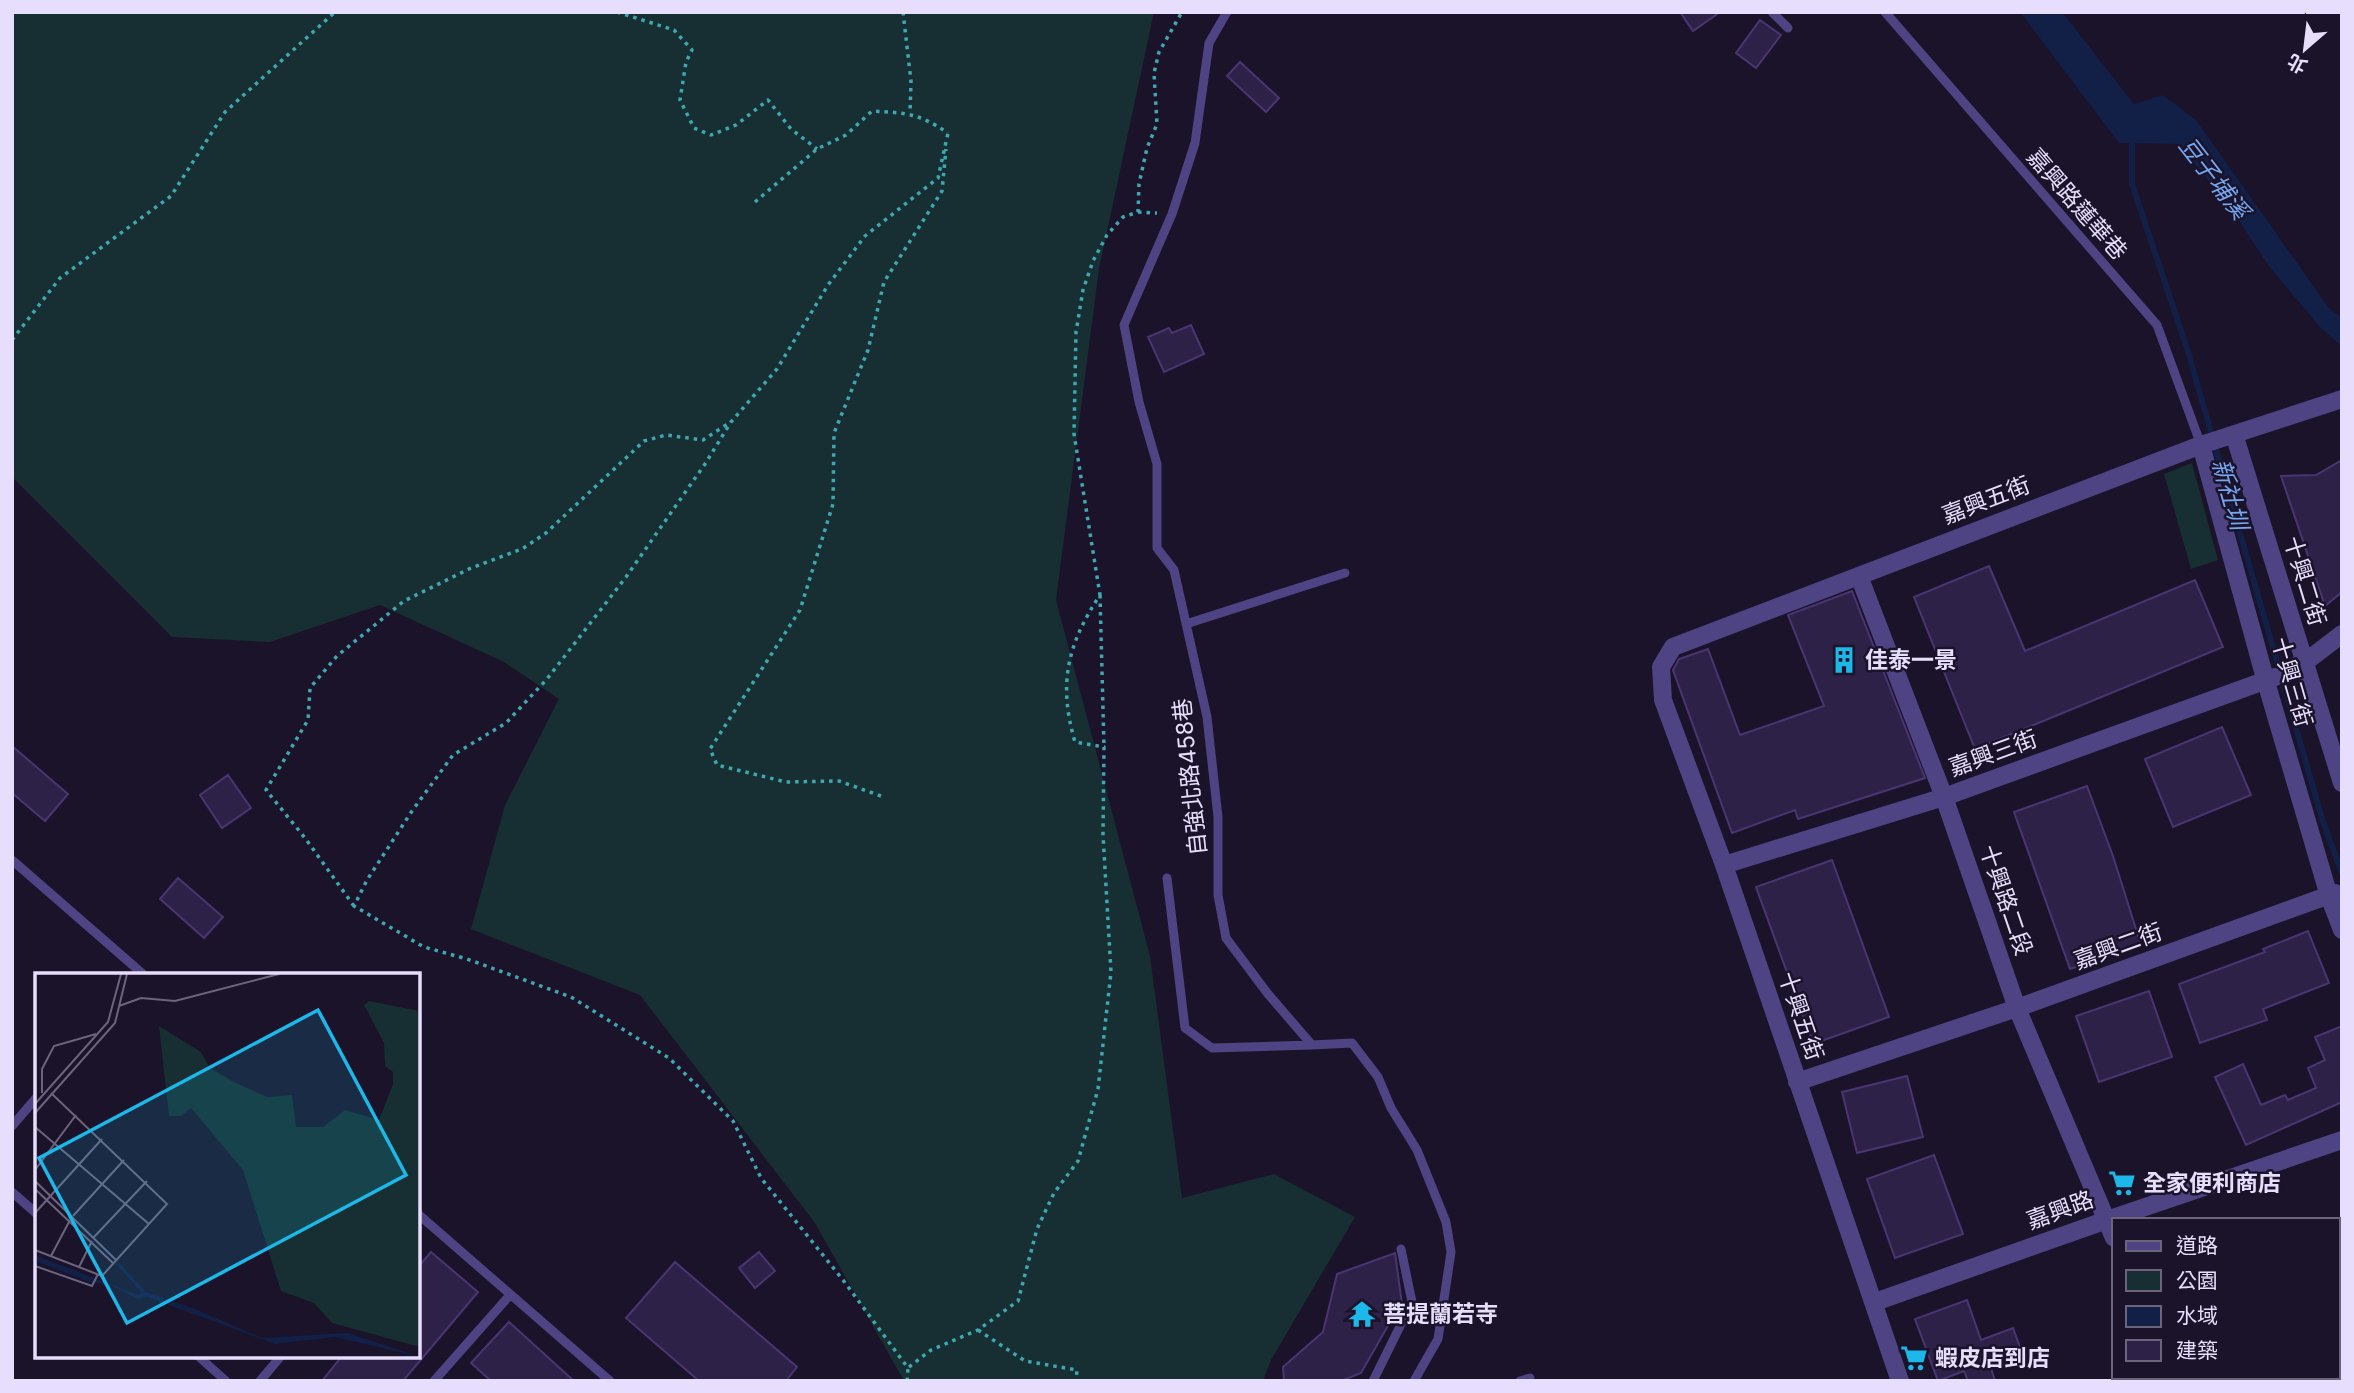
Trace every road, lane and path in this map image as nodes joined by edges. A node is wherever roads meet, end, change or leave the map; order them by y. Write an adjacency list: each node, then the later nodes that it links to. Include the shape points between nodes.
1 (335, 12): 13 (path, via 225,112 172,196 60,278)
2 (617, 12): 11 (path, via 674,30 692,50 680,100 695,128 711,135 736,125 768,100 791,129)
3 (903, 12): 9 (path)
4 (1182, 12): 20 (path, via 1159,52 1154,73 1157,124 1139,184 1138,212 1123,216 1093,261 1076,332 1074,434)
5 (1227, 12): 21 (lane, 自強北路458巷, via 1209,43 1195,143 1172,214 1124,325 1157,464 1157,548 1174,570)
6 (1772, 12): 8 (lane)
7 (1885, 12): 17 (lane, 嘉興路蓮華巷, via 2157,325)
8 (1788, 28)
9 (910, 113): 10 (path); 11 (path, via 872,111 846,135)
10 (948, 133): 15 (path, via 938,178 864,236 777,369); 28 (path, via 943,191 884,282 868,350 834,433 833,504 800,610 710,749 717,765 786,782 839,781)
11 (817, 149): 12 (path)
12 (755, 202)
13 (12, 340)
14 (2342, 399): 16 (street, 嘉興五街)
15 (731, 422): 34 (path, via 626,577 547,679 506,723 453,755 412,810); 34 (path, via 702,440 666,435 644,441 546,533 522,549 404,601 337,656 310,688 308,720 266,790)
16 (2230, 435): 17 (street, 嘉興五街); 23 (street, 十興二街)
17 (2203, 444): 19 (street, 嘉興五街); 25 (street, 十興三街)
18 (1345, 573): 21 (lane)
19 (1859, 576): 24 (street, 嘉興五街, via 1673,647); 29 (street, 十興路二段)
20 (1100, 595): 26 (path); 26 (path, via 1076,639 1065,682 1075,742)
21 (1186, 624): 38 (lane, 自強北路458巷, via 1207,717 1218,817 1218,894 1226,938)
22 (2342, 635): 23 (street)
23 (2299, 665): 27 (street, 十興二街)
24 (1661, 667): 31 (street, 十興五街, via 1663,700)
25 (2270, 679): 29 (street, 嘉興三街); 33 (street, 十興三街)
26 (1104, 747): 51 (path, via 1103,835 1111,972 1098,1089 1077,1160 1037,1229 1018,1301)
27 (2342, 783)
28 (881, 796)
29 (1944, 797): 31 (street, 嘉興三街); 37 (street, 十興路二段)
30 (12, 860): 36 (lane)
31 (1724, 865): 39 (street, 十興五街)
32 (1167, 878): 38 (lane, via 1185,1028 1212,1048)
33 (2332, 894): 35 (street, 十興三街); 37 (street, 嘉興二街)
34 (355, 906): 54 (path, via 424,947 571,996 669,1058 733,1121 761,1178)
35 (2342, 930)
36 (141, 973)
37 (2017, 1008): 39 (street, 嘉興二街); 46 (street, 十興路二段)
38 (1312, 1045): 62 (lane, via 1352,1044 1378,1077 1417,1150 1446,1222 1451,1252 1438,1339)
39 (1797, 1082): 50 (street, 十興五街)
40 (35, 1099): 41 (lane)
41 (12, 1126)
42 (2342, 1140): 46 (street, 嘉興路)
43 (12, 1192): 44 (lane)
44 (35, 1212)
45 (420, 1216): 49 (lane)
46 (2106, 1220): 47 (street, 十興路二段); 50 (street, 嘉興路)
47 (2112, 1234)
48 (1401, 1249): 61 (lane, via 1412,1302)
49 (510, 1295): 57 (lane); 58 (lane)
50 (1875, 1303): 63 (street, 十興五街)
51 (978, 1329): 54 (path, via 931,1350); 60 (path, via 1026,1361 1077,1370)
52 (200, 1358): 55 (lane)
53 (279, 1358): 56 (lane)
54 (908, 1367): 59 (path)
55 (226, 1381)
56 (260, 1381)
57 (434, 1381)
58 (610, 1381)
59 (906, 1381)
60 (1076, 1381)
61 (1373, 1381)
62 (1414, 1381)
63 (1900, 1381)

